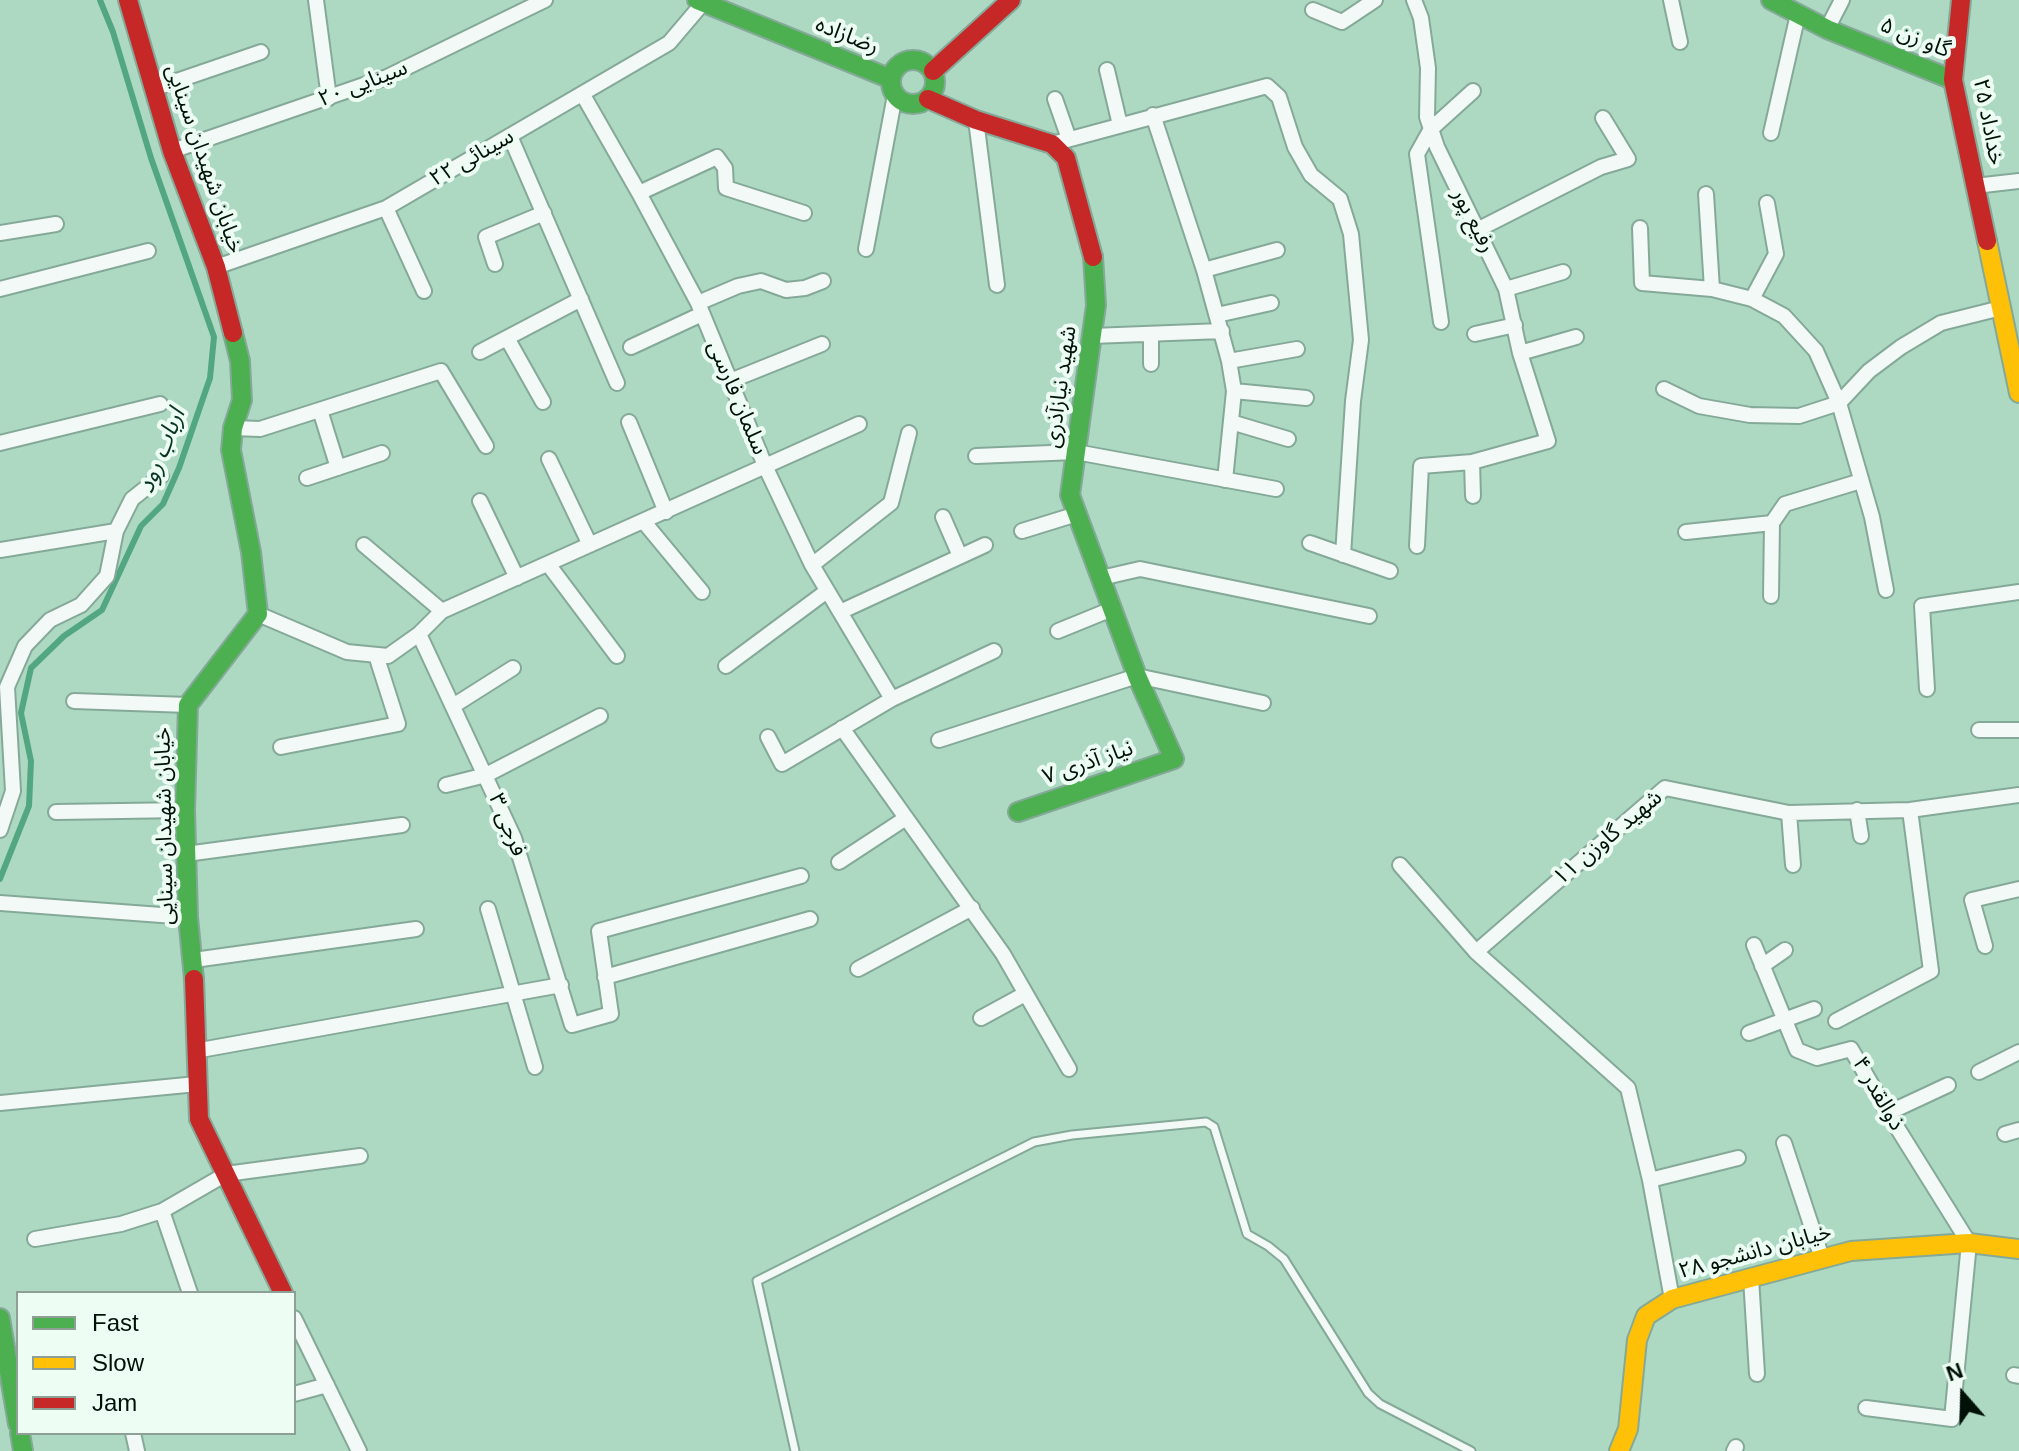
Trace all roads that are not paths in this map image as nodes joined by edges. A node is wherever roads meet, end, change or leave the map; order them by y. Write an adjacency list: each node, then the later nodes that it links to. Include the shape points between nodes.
1 (128, 0): 21 (street, خیابان شهیدان سینایی)
2 (316, 0): 24 (street)
3 (545, 0): 24 (street, سینایی ۲۰, via 387,77)
4 (1011, 0): 18 (street)
5 (1375, 0): 12 (street, via 1342,22)
6 (1414, 0): 31 (street, رفیع پور, via 1428,68)
7 (1671, 0): 15 (street)
8 (1771, 0): 13 (street, گاو زن ۵)
9 (1842, 0): 14 (street)
10 (1961, 0): 19 (street, خداداد ۲۵)
11 (700, 2): 20 (street, رضازاده); 23 (street, سینائی ۲۲, via 669,43)
12 (1313, 10)
13 (1798, 14): 14 (street, گاو زن ۵); 32 (street)
14 (1827, 29): 19 (street, گاو زن ۵)
15 (1680, 42)
16 (261, 52): 21 (street)
17 (1107, 70): 30 (street)
18 (933, 71): 20 (street, via 909,60 894,70); 25 (street, via 935,86)
19 (1953, 80): 37 (street, خداداد ۲۵)
20 (893, 87): 25 (street, via 911,104); 48 (street)
21 (153, 89): 35 (street, خیابان شهیدان سینایی)
22 (1473, 91): 31 (street)
23 (583, 95): 33 (street, سینائی ۲۲); 38 (street, سلمان فارسی)
24 (329, 98): 35 (street, سینایی ۲۰)
25 (928, 99): 29 (street)
26 (1055, 99): 34 (street)
27 (1153, 115): 30 (street); 53 (street); 128 (street, via 1267,86 1279,97 1295,147 1311,175 1340,199 1351,234 1361,340)
28 (1603, 118): 46 (street, via 1628,159 1601,167)
29 (976, 120): 34 (street); 56 (street)
30 (1120, 125): 34 (street)
31 (1431, 129): 46 (street, رفیع پور); 67 (street, via 1417,154)
32 (1771, 133)
33 (510, 136): 41 (street, سینائی ۲۲); 42 (street)
34 (1061, 142): 72 (street, شهید نیازآذری, via 1093,249)
35 (172, 151): 52 (street, خیابان شهیدان سینایی)
36 (2019, 181): 37 (street)
37 (1975, 186): 65 (street, خداداد ۲۵)
38 (639, 193): 43 (street, via 717,157 725,168 726,188); 64 (street, سلمان فارسی)
39 (1706, 194): 59 (street)
40 (1767, 203): 62 (street, via 1776,254)
41 (386, 208): 52 (street, سینائی ۲۲); 60 (street)
42 (544, 213): 51 (street, via 486,237); 61 (street)
43 (804, 213)
44 (56, 224): 47 (street)
45 (1640, 228): 59 (street, via 1642,283)
46 (1479, 229): 58 (street, رفیع پور)
47 (0, 233)
48 (866, 249)
49 (1277, 250): 53 (street)
50 (148, 251): 57 (street)
51 (495, 264)
52 (216, 267): 95 (street, خیابان شهیدان سینایی, via 240,361 242,400)
53 (1204, 270): 66 (street)
54 (1563, 272): 58 (street)
55 (823, 281): 64 (street, via 786,290 761,281 738,286)
56 (997, 285)
57 (0, 289)
58 (1506, 289): 68 (street, رفیع پور)
59 (1712, 289): 62 (street)
60 (424, 291)
61 (581, 299): 74 (street); 83 (street)
62 (1752, 299): 89 (street, via 1784,316 1816,351)
63 (1271, 303): 66 (street)
64 (700, 308): 76 (street); 82 (street, سلمان فارسی)
65 (2001, 308): 84 (street, خداداد ۲۵); 89 (street, via 1941,323 1869,371)
66 (1217, 315): 69 (street)
67 (1441, 322)
68 (1515, 325): 71 (street); 79 (street, رفیع پور)
69 (1222, 331): 70 (street); 80 (street)
70 (1151, 334): 72 (street); 81 (street)
71 (1475, 334)
72 (1092, 336): 100 (street, شهید نیازآذری)
73 (1576, 337): 79 (street)
74 (507, 338): 78 (street); 88 (street)
75 (822, 344): 82 (street)
76 (631, 347)
77 (1297, 349): 80 (street)
78 (480, 352)
79 (1520, 353): 104 (street, رفیع پور, via 1548,441)
80 (1229, 361): 86 (street)
81 (1151, 364)
82 (730, 381): 106 (street, سلمان فارسی)
83 (617, 383)
84 (2018, 383)
85 (1664, 389): 89 (street, via 1699,406 1750,415 1799,416)
86 (1234, 391): 87 (street); 93 (street)
87 (1306, 398)
88 (543, 402)
89 (1839, 403): 110 (street)
90 (160, 404): 98 (street)
91 (320, 410): 95 (street, via 260,429); 99 (street, via 441,371); 105 (street)
92 (629, 422): 114 (street)
93 (1231, 422): 97 (street); 109 (street)
94 (859, 424): 106 (street)
95 (233, 428): 143 (street, خیابان شهیدان سینایی, via 231,450)
96 (909, 433): 131 (street, via 891,503)
97 (1288, 439)
98 (0, 443)
99 (486, 446)
100 (1076, 452): 102 (street); 109 (street); 115 (street, شهید نیازآذری, via 1070,495)
101 (382, 453): 105 (street)
102 (976, 456)
103 (549, 459): 124 (street)
104 (1472, 462): 112 (street); 126 (street, via 1421,466)
105 (338, 468): 108 (street)
106 (766, 468): 114 (street); 131 (street, سلمان فارسی)
107 (161, 476): 119 (street, via 132,499)
108 (307, 478)
109 (1225, 480): 111 (street)
110 (1861, 481): 118 (street, via 1785,504); 135 (street)
111 (1276, 489)
112 (1473, 496)
113 (480, 501): 133 (street)
114 (666, 512): 117 (street)
115 (1077, 514): 120 (street); 134 (street, شهید نیازآذری)
116 (943, 517): 129 (street)
117 (644, 522): 124 (street); 137 (street)
118 (1772, 523): 121 (street); 139 (street)
119 (116, 531): 127 (street); 178 (street, via 107,576 81,605 50,620 25,646 7,687 13,791)
120 (1022, 531)
121 (1686, 532)
122 (1310, 543): 128 (street)
123 (364, 545): 141 (street)
124 (590, 545): 130 (street)
125 (985, 545): 129 (street)
126 (1417, 546)
127 (0, 550)
128 (1343, 555): 132 (street)
129 (960, 556): 142 (street)
130 (548, 564): 133 (street); 149 (street)
131 (812, 565): 136 (street, سلمان فارسی)
132 (1390, 571)
133 (517, 578): 141 (street)
134 (1101, 578): 140 (street, شهید نیازآذری); 144 (street, via 1140,569)
135 (1886, 590)
136 (827, 591): 142 (street, سلمان فارسی); 150 (street)
137 (702, 592)
138 (2019, 592): 153 (street, via 1922,606)
139 (1771, 596)
140 (1112, 609): 145 (street); 152 (street, شهید نیازآذری)
141 (442, 611): 146 (street)
142 (840, 612): 154 (street, سلمان فارسی)
143 (258, 614): 148 (street, via 347,652); 157 (street, خیابان شهیدان سینایی)
144 (1369, 616)
145 (1058, 631)
146 (419, 634): 148 (street, via 388,656); 158 (street, فرجی ۳)
147 (994, 651): 154 (street)
148 (376, 655): 165 (street, via 398,724)
149 (617, 656)
150 (726, 666)
151 (513, 668): 158 (street)
152 (1137, 676): 156 (street); 164 (street); 166 (street, شهید نیازآذری)
153 (1927, 689)
154 (892, 699): 160 (street)
155 (74, 701): 157 (street)
156 (1263, 703)
157 (188, 705): 170 (street, خیابان شهیدان سینایی)
158 (453, 706): 167 (street, فرجی ۳)
159 (600, 716): 167 (street)
160 (842, 728): 163 (street, via 782,764); 176 (street)
161 (1979, 730): 162 (street)
162 (2019, 730)
163 (768, 737)
164 (939, 740)
165 (281, 747)
166 (1174, 759): 174 (street, نیاز آذری ۷)
167 (486, 775): 168 (street); 200 (street, فرجی ۳, via 514,838)
168 (446, 785)
169 (2019, 795): 172 (street, شهید گاوزن ۱۱)
170 (185, 810): 173 (street); 180 (street, خیابان شهیدان سینایی)
171 (1857, 810): 172 (street, شهید گاوزن ۱۱); 175 (street, شهید گاوزن ۱۱); 179 (street)
172 (1910, 810): 206 (street, via 1931,971)
173 (56, 812)
174 (1018, 812)
175 (1789, 813): 183 (street); 195 (street, شهید گاوزن ۱۱, via 1665,788)
176 (906, 818): 181 (street); 187 (street)
177 (402, 825): 180 (street)
178 (0, 830)
179 (1861, 836)
180 (186, 854): 189 (street, خیابان شهیدان سینایی)
181 (839, 862)
182 (1400, 865): 195 (street)
183 (1793, 865)
184 (801, 876): 199 (street, via 599,931)
185 (2019, 889): 193 (street, via 1972,900)
186 (0, 903): 189 (street)
187 (972, 908): 198 (street); 202 (street)
188 (488, 909): 201 (street)
189 (188, 917): 196 (street, خیابان شهیدان سینایی)
190 (810, 919): 199 (street)
191 (416, 929): 196 (street)
192 (1754, 945): 197 (street, ذوالقدر ۴)
193 (1985, 946)
194 (1785, 950): 197 (street)
195 (1476, 952): 221 (street, via 1628,1088)
196 (194, 960): 208 (street, خیابان شهیدان سینایی)
197 (1762, 966): 205 (street, ذوالقدر ۴)
198 (858, 969)
199 (605, 977): 200 (street, فرجی ۳, via 611,1014 572,1025)
200 (561, 985): 201 (street)
201 (512, 993): 208 (street); 210 (street)
202 (1025, 994): 204 (street); 211 (street)
203 (1814, 1009): 205 (street)
204 (981, 1018)
205 (1785, 1021): 207 (street); 216 (street, ذوالقدر ۴, via 1797,1050 1817,1058 1851,1049)
206 (1836, 1021)
207 (1749, 1033)
208 (195, 1051): 213 (street, خیابان شهیدان سینایی)
209 (2019, 1052): 212 (street)
210 (535, 1067)
211 (1069, 1069)
212 (1979, 1072)
213 (197, 1084): 215 (street); 220 (street, خیابان شهیدان سینایی, via 199,1119)
214 (1948, 1085): 216 (street)
215 (0, 1103)
216 (1888, 1113): 224 (street, ذوالقدر ۴)
217 (1784, 1143): 226 (street)
218 (360, 1156): 220 (street)
219 (1738, 1158): 221 (street)
220 (226, 1174): 222 (street); 229 (street, خیابان شهیدان سینایی)
221 (1650, 1180): 230 (street)
222 (162, 1211): 223 (street); 228 (street)
223 (35, 1239)
224 (1969, 1243): 225 (street, خیابان دانشجو ۲۸); 226 (street, خیابان دانشجو ۲۸, via 1897,1246); 237 (street, via 1952,1419)
225 (2019, 1249)
226 (1822, 1258): 227 (street, خیابان دانشجو ۲۸)
227 (1751, 1278): 230 (street, خیابان دانشجو ۲۸); 233 (street)
228 (189, 1291)
229 (282, 1291)
230 (1672, 1299): 242 (street, خیابان دانشجو ۲۸, via 1646,1316 1637,1340 1628,1429)
231 (0, 1318): 235 (street)
232 (300, 1344): 234 (street)
233 (1757, 1374)
234 (327, 1385): 236 (street); 239 (street)
235 (10, 1386): 238 (street)
236 (296, 1393)
237 (1866, 1408)
238 (16, 1414)
239 (359, 1451)
240 (795, 1451): 241 (lane, via 757,1281 1034,1142 1206,1122 1214,1127 1247,1234 1284,1259 1368,1393)
241 (1471, 1451)
242 (1619, 1451)

